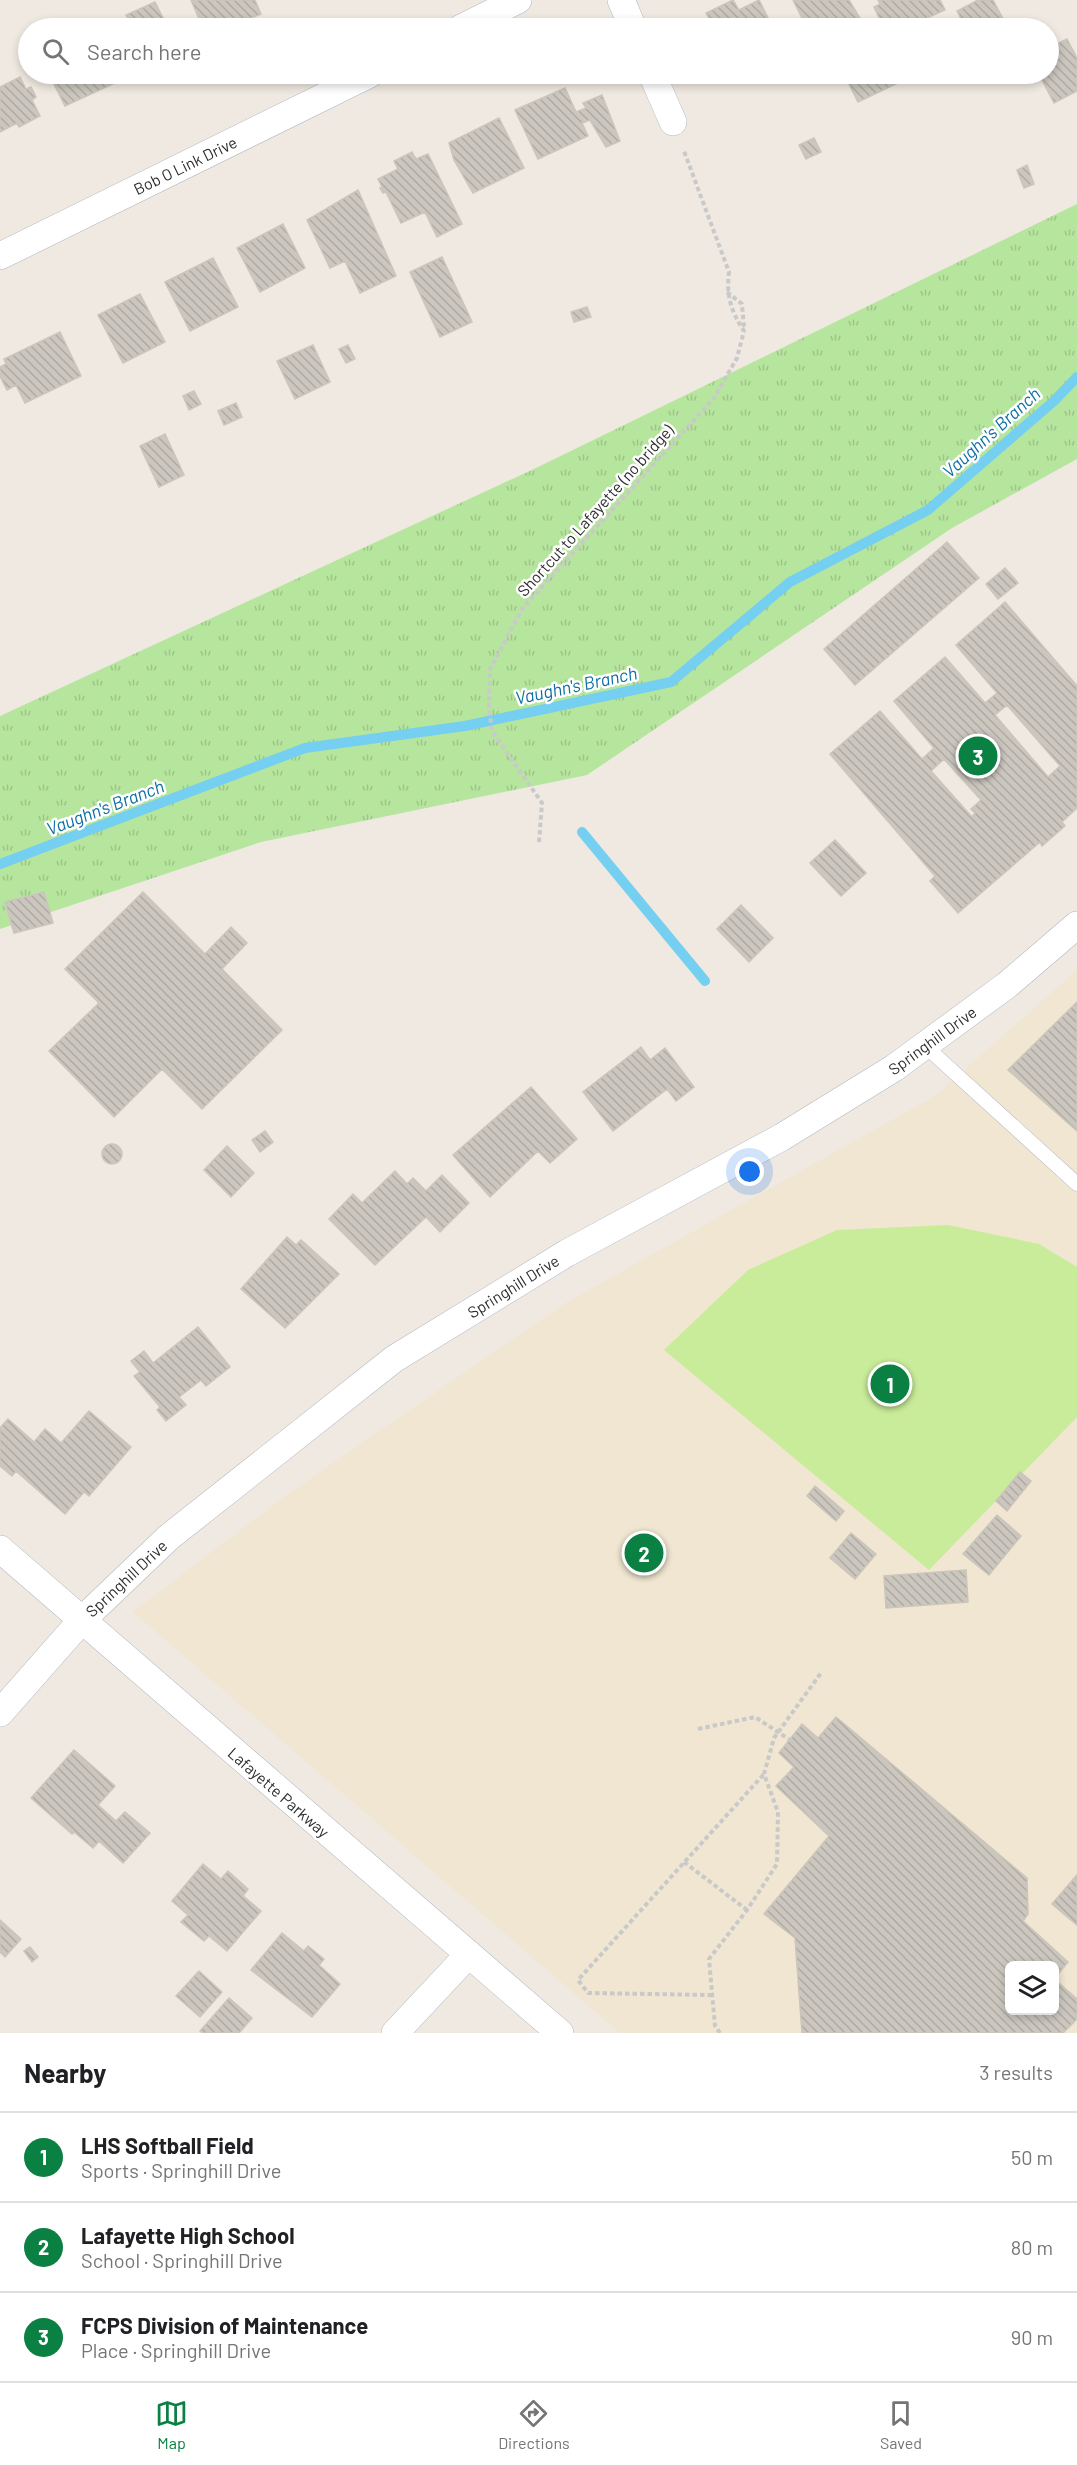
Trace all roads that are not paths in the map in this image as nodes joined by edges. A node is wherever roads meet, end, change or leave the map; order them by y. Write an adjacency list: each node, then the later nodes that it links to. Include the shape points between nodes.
1 (518, 0): 3 (street)
2 (621, 0): 4 (street)
3 (481, 18)
4 (629, 18)
5 (349, 84): 8 (street, Bob O Link Drive)
6 (657, 84): 7 (street)
7 (674, 122)
8 (0, 256)
9 (1077, 925): 10 (street, Springhill Drive, via 1007,985)
10 (924, 1046): 11 (lane); 13 (street, Springhill Drive, via 782,1137 567,1252 394,1359 169,1538)
11 (1077, 1184)
12 (0, 1549): 13 (street, Lafayette Parkway)
13 (81, 1621): 14 (street, Springhill Drive); 15 (street, Lafayette Parkway)
14 (0, 1713)
15 (469, 1954): 16 (street); 17 (street, Lafayette Parkway)
16 (395, 2033)
17 (560, 2033)

